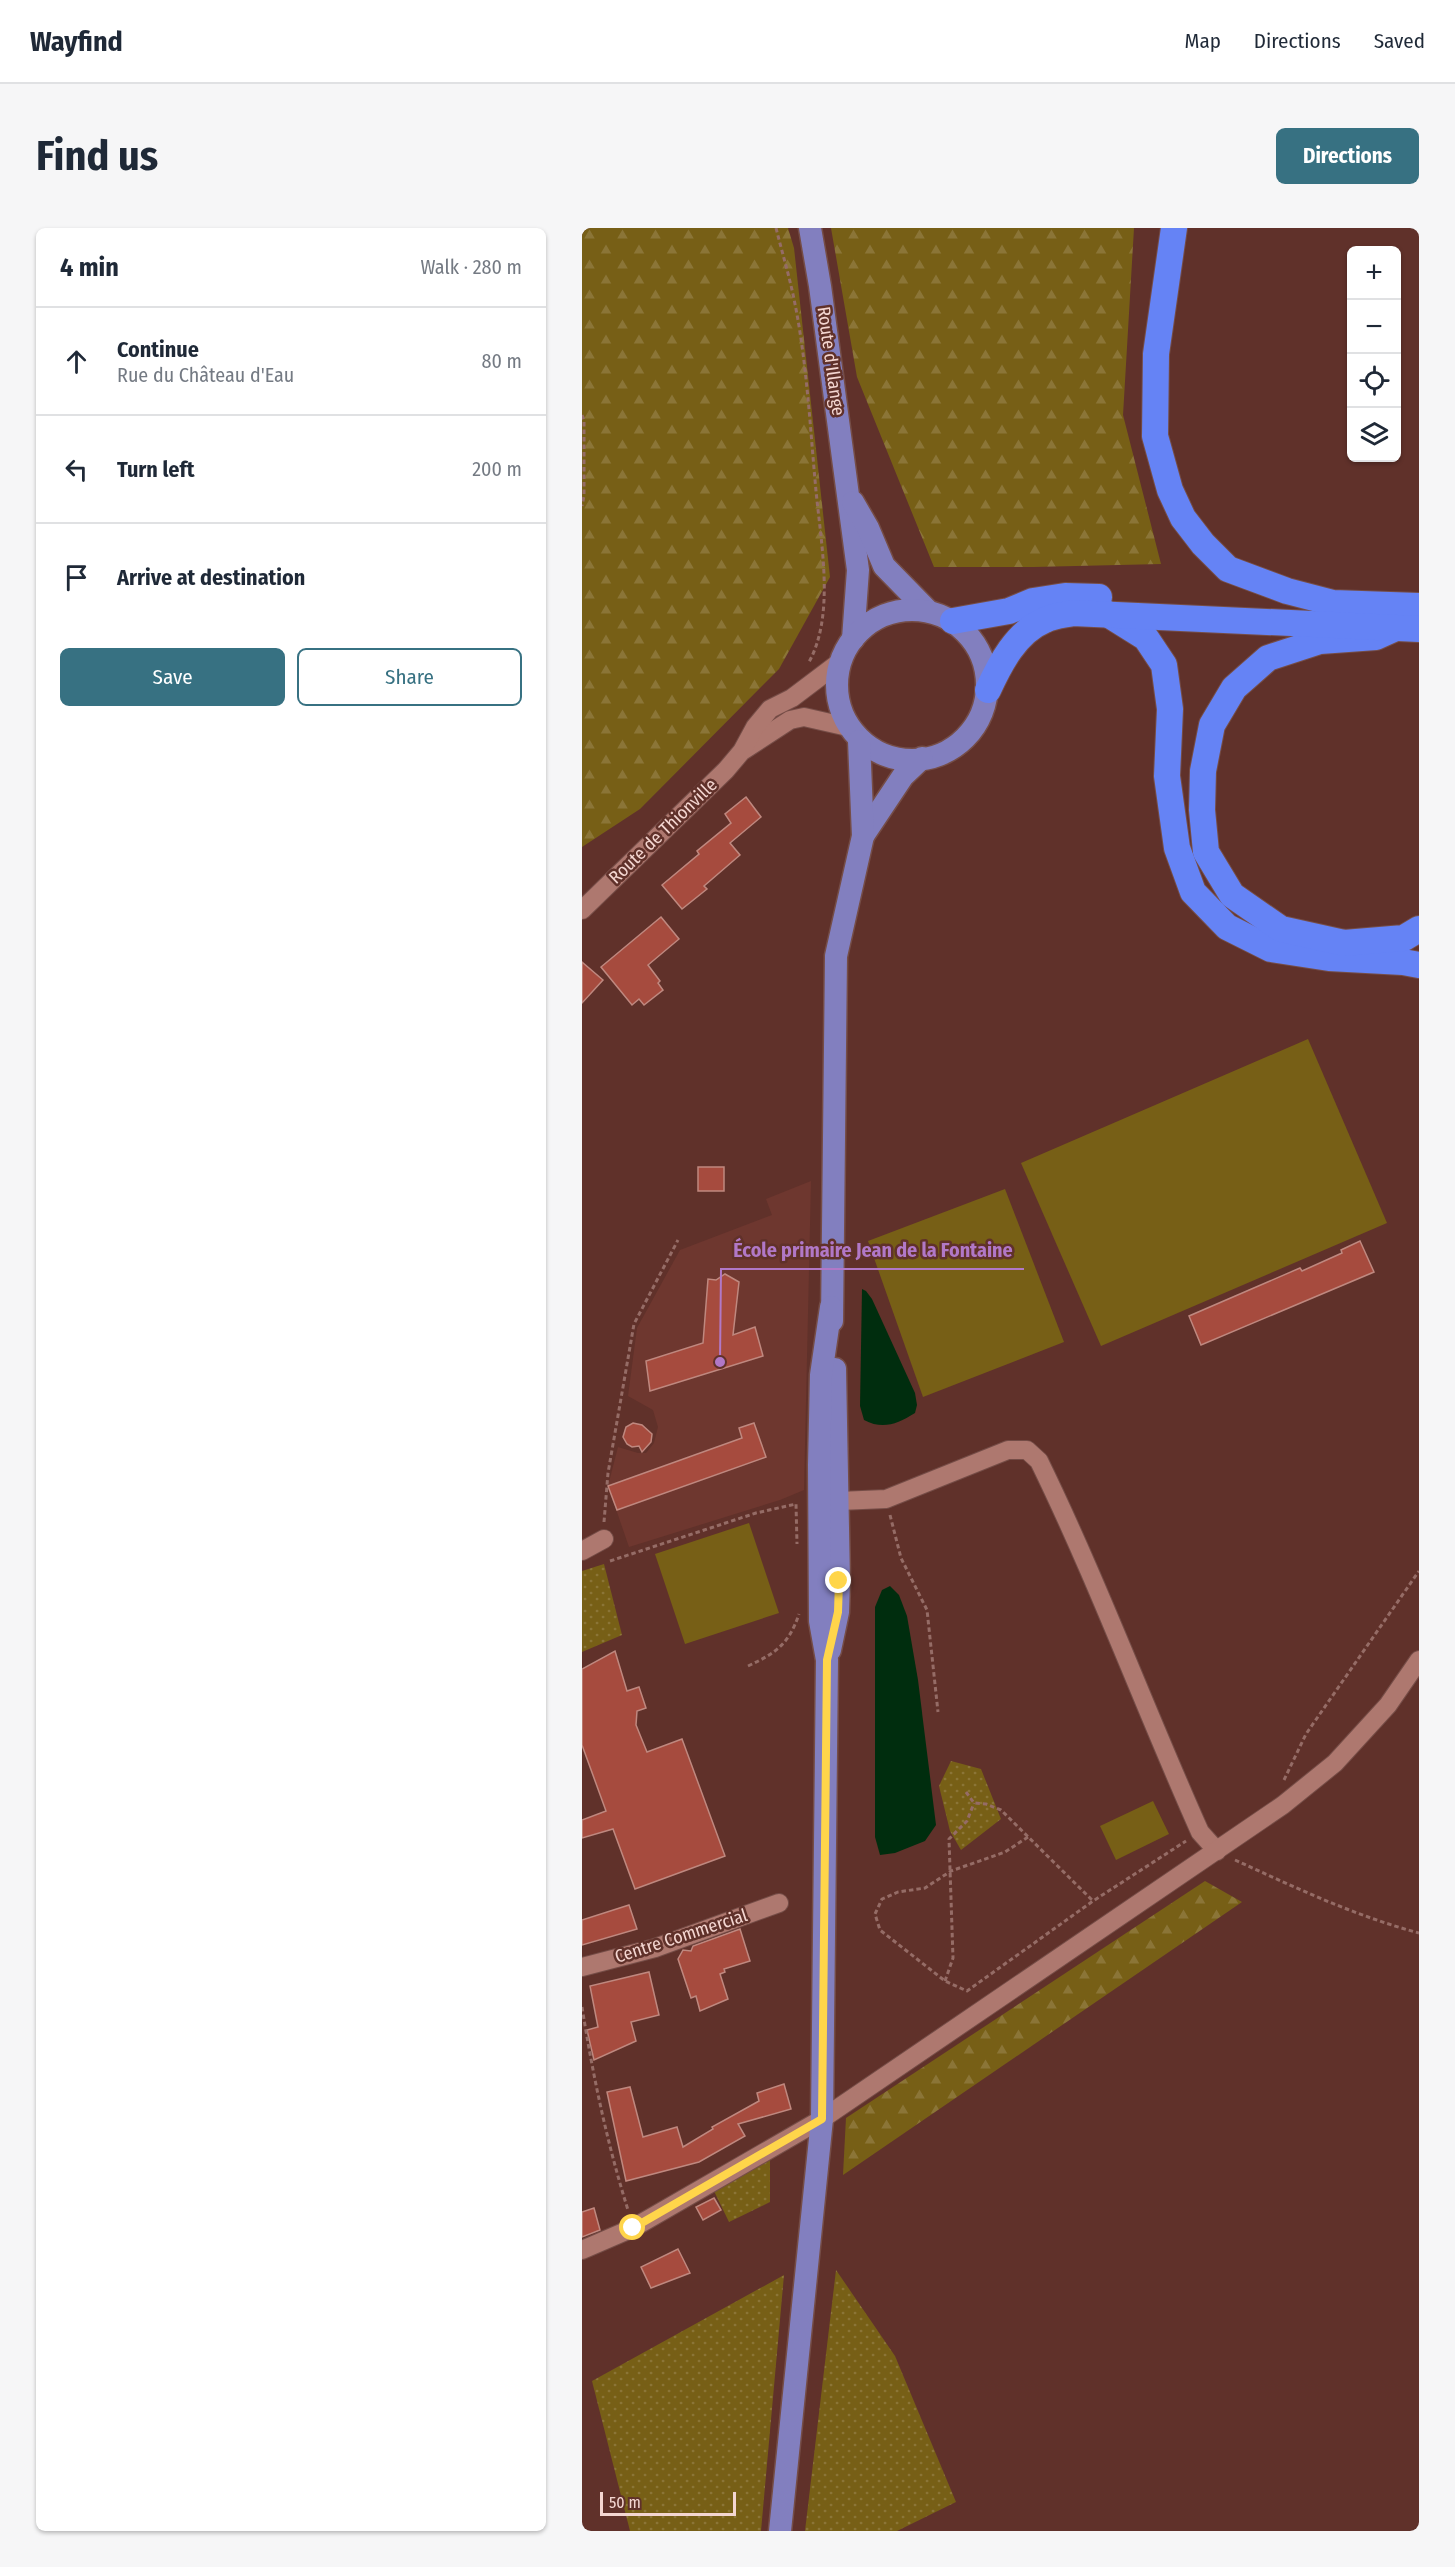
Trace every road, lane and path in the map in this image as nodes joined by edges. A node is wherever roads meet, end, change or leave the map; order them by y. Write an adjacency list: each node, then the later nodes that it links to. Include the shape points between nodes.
1 (776, 228): 15 (path, via 795,300 822,554 823,611 817,646)
2 (810, 228): 5 (main road, Route d'Illange)
3 (1174, 228): 7 (highway, via 1156,354 1155,436 1170,490 1183,518 1228,569)
4 (582, 415): 6 (path)
5 (849, 495): 9 (main road, Route d'Illange, via 884,566); 13 (main road, Route d'Illange, via 858,570)
6 (582, 506)
7 (1333, 603): 8 (highway); 11 (highway, via 1321,606 1065,596)
8 (1419, 606)
9 (928, 611): 11 (main road); 13 (main road, via 882,614 861,628)
10 (1106, 613): 12 (highway); 16 (highway, via 1073,613 1044,620 1027,632 1002,661); 23 (highway, via 1146,638 1164,665 1170,709 1167,776 1177,848 1192,892 1227,927 1271,949)
11 (953, 621): 16 (main road, via 976,644 985,664)
12 (1408, 629): 22 (highway, via 1376,637 1320,641 1268,658 1234,688 1212,725 1203,771 1202,810 1206,852 1232,895 1281,929 1344,943 1404,938)
13 (853, 639): 14 (main road)
14 (841, 661): 17 (main road, via 838,697); 18 (street, Route de Thionville, via 792,698 770,709)
15 (804, 670)
16 (988, 690): 19 (main road, via 974,730 957,746 936,757)
17 (854, 734): 18 (street, Route de Thionville, via 804,717 790,720); 19 (main road, via 879,752 903,760); 20 (main road)
18 (742, 752): 21 (street, Route de Thionville)
19 (922, 758): 20 (main road, via 903,776)
20 (863, 836): 25 (main road, via 836,956)
21 (582, 910)
22 (1419, 929)
23 (1419, 965)
24 (678, 1240): 29 (path, via 634,1324 608,1473)
25 (831, 1307): 26 (main road, via 820,1375); 27 (main road)
26 (819, 1465): 27 (main road, via 826,1481); 35 (main road, via 820,1620)
27 (839, 1493): 28 (street); 35 (main road, via 838,1612)
28 (886, 1499): 38 (path, via 901,1558 927,1610); 42 (street, via 1008,1450 1027,1450 1040,1461)
29 (604, 1539): 31 (street)
30 (798, 1548): 32 (path, via 796,1504)
31 (582, 1551)
32 (610, 1561)
33 (1419, 1571): 41 (path, via 1306,1734 1288,1768 1282,1788)
34 (800, 1612): 37 (path, via 793,1633 773,1655)
35 (827, 1660): 52 (main road)
36 (1419, 1660): 41 (street, via 1388,1705 1335,1764)
37 (748, 1666)
38 (938, 1712)
39 (966, 1792): 40 (path)
40 (974, 1803): 43 (path, via 1001,1810); 45 (path, via 967,1821 949,1839)
41 (1283, 1805): 44 (street)
42 (1200, 1832): 44 (street); 46 (path)
43 (1028, 1837): 45 (path, via 1005,1852); 46 (path)
44 (1216, 1851): 48 (path, via 1294,1887); 52 (street)
45 (951, 1871): 50 (path, via 953,1958); 50 (path, via 925,1888 882,1899 875,1914 880,1930)
46 (1092, 1901): 50 (path, via 967,1991)
47 (779, 1903): 49 (street, Centre Commercial)
48 (1419, 1933)
49 (582, 1968)
50 (945, 1981)
51 (582, 2007): 53 (path, via 611,2157)
52 (822, 2119): 53 (street); 55 (main road)
53 (633, 2228): 54 (street)
54 (582, 2250)
55 (780, 2531)

